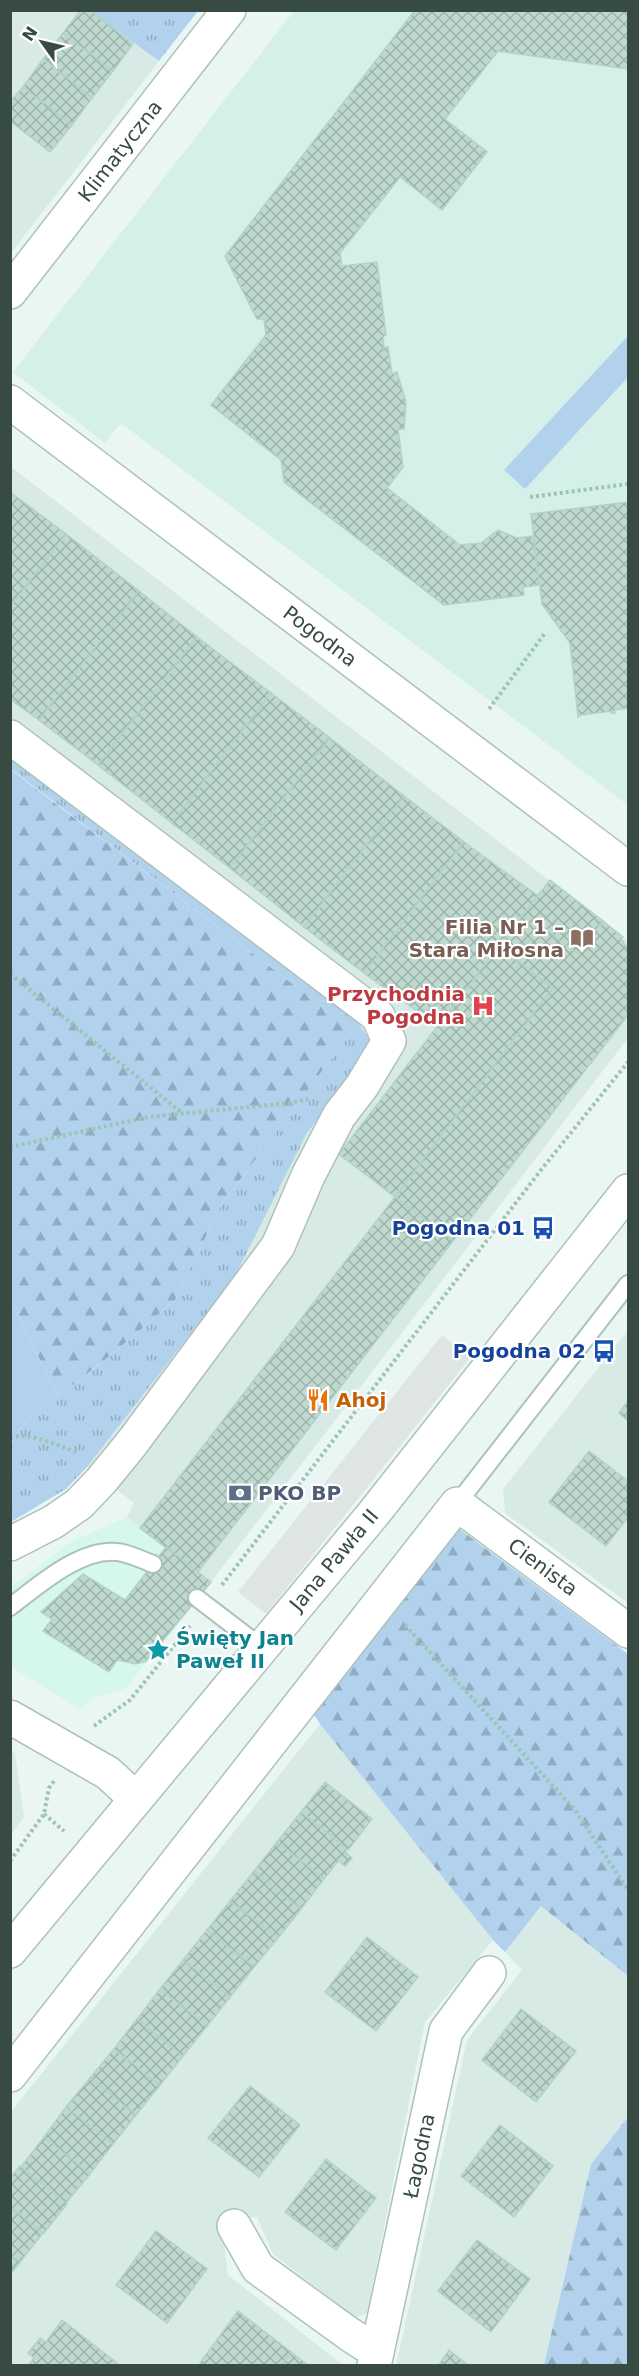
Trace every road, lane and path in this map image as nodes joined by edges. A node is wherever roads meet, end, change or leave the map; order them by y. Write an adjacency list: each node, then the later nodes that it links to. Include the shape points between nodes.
1 (229, 10): 2 (street, Klimatyczna)
2 (10, 292)
3 (10, 402): 9 (street, Pogodna)
4 (628, 484): 5 (path)
5 (530, 497)
6 (545, 633): 7 (path)
7 (489, 709)
8 (10, 737): 18 (street, via 378,1016 389,1041 339,1116 278,1246)
9 (628, 869)
10 (10, 974): 13 (path)
11 (628, 1062): 23 (path)
12 (311, 1098): 13 (path)
13 (183, 1114): 14 (path)
14 (10, 1147)
15 (628, 1191): 26 (street, Jana Pawła II, via 374,1513)
16 (628, 1284): 19 (lane)
17 (10, 1438): 18 (path, via 46,1440)
18 (113, 1466): 20 (street, via 79,1504)
19 (458, 1504): 22 (street); 25 (street, Cienista)
20 (10, 1544)
21 (153, 1564): 24 (lane, via 117,1552 89,1554)
22 (382, 1600): 31 (path, via 575,1810); 34 (street)
23 (202, 1602): 26 (lane); 28 (path, via 130,1700 90,1729)
24 (10, 1607)
25 (628, 1631)
26 (261, 1647): 29 (street, Jana Pawła II)
27 (10, 1717): 28 (street)
28 (73, 1752): 29 (street, via 108,1773); 30 (path, via 50,1788 44,1814)
29 (135, 1798): 32 (street, Jana Pawła II)
30 (10, 1861)
31 (628, 1890)
32 (10, 1951)
33 (489, 1973): 36 (street, Łagodna, via 446,2031)
34 (10, 2074)
35 (234, 2226): 36 (street, Łagodna, via 258,2268 349,2334)
36 (376, 2359)

